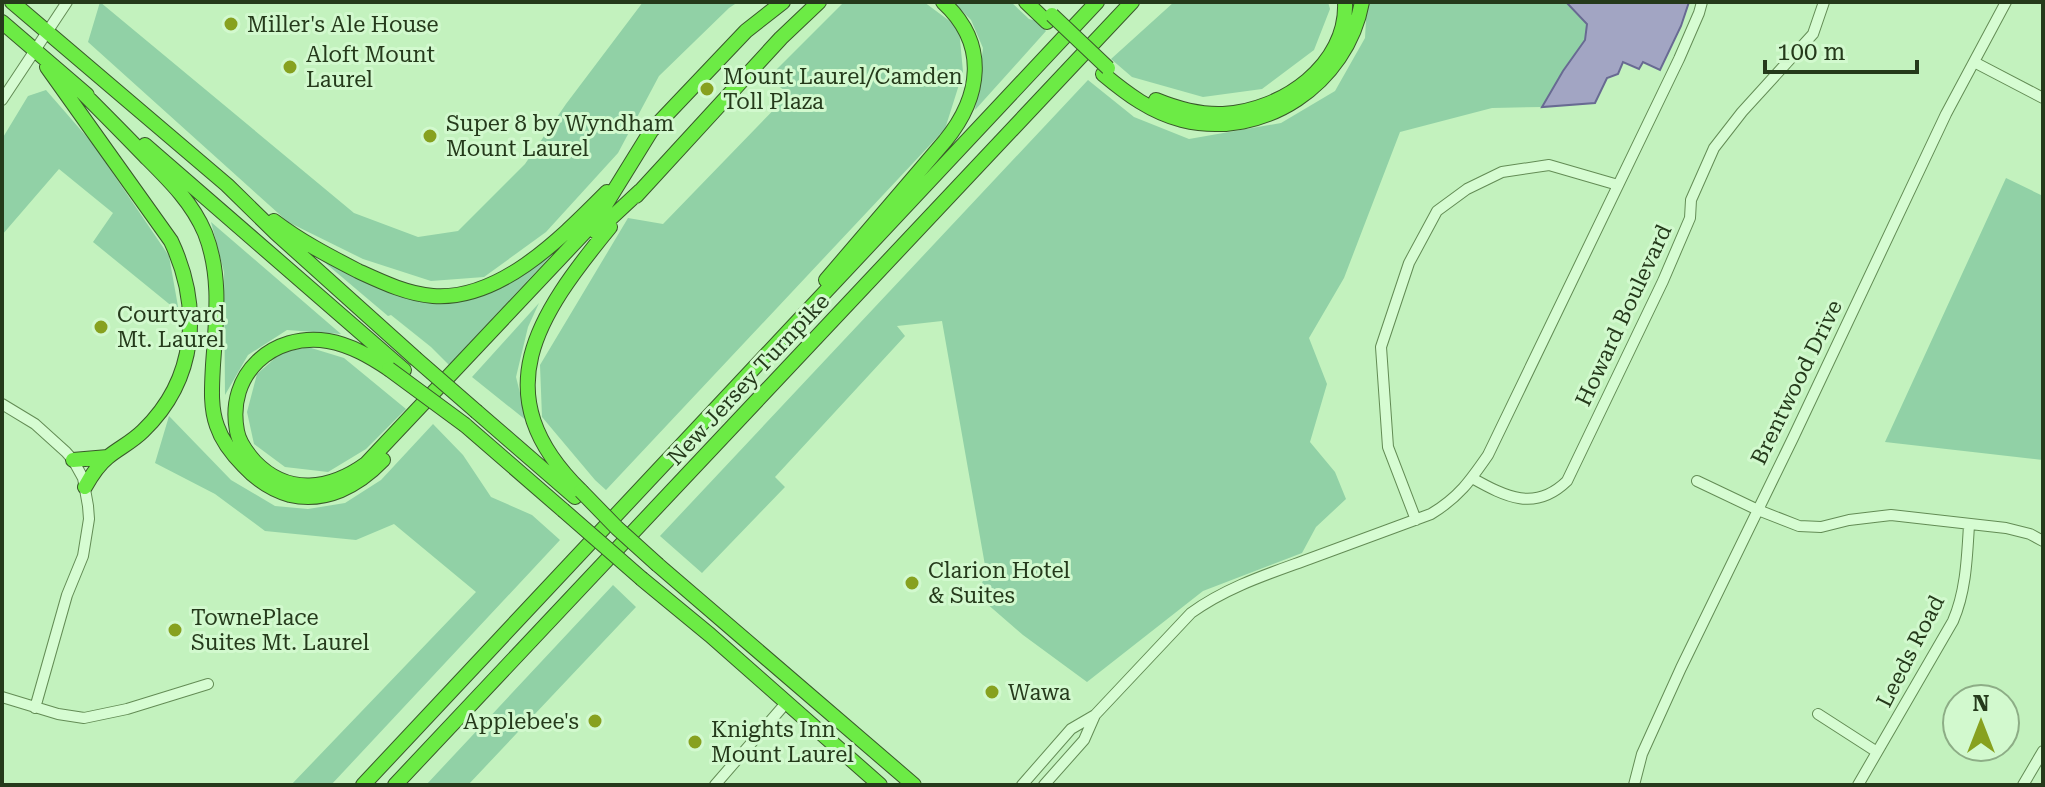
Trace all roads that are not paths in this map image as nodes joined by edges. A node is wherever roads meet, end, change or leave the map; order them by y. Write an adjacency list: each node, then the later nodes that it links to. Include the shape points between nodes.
1 (12, 2): 18 (highway)
2 (67, 2): 18 (street)
3 (783, 2): 26 (highway, via 746,31 651,131)
4 (943, 2): 30 (highway, via 962,25 973,55 968,106 952,133 834,268)
5 (1026, 2): 16 (highway)
6 (1038, 2): 16 (highway)
7 (1097, 2): 30 (highway, New Jersey Turnpike)
8 (1132, 2): 25 (highway, New Jersey Turnpike)
9 (1141, 2): 25 (highway, via 1050,99)
10 (1345, 2): 21 (highway, via 1343,28 1325,62 1293,91 1254,109 1222,114 1180,109)
11 (1362, 2): 21 (highway, via 1349,44 1324,78 1292,103 1253,119 1211,124 1170,116 1132,97)
12 (1702, 2): 28 (street)
13 (1824, 2): 35 (street, Howard Boulevard, via 1813,34 1714,148 1678,247 1567,481 1538,499 1501,494)
14 (2006, 2): 20 (street, Brentwood Drive)
15 (818, 3): 29 (highway)
16 (1050, 18): 21 (highway)
17 (2, 22): 19 (highway)
18 (47, 32): 19 (street); 27 (highway)
19 (35, 50): 22 (highway); 24 (street); 33 (highway, via 171,241 189,291 191,331 178,381 149,425)
20 (1974, 62): 23 (street); 39 (street, Brentwood Drive)
21 (1105, 71)
22 (81, 91): 29 (highway, via 168,180 199,220 216,274 216,425 236,458 255,476 276,490 301,497 338,491 369,474); 31 (highway)
23 (2043, 98)
24 (2, 100)
25 (1029, 112): 52 (highway, New Jersey Turnpike)
26 (625, 175): 27 (highway, via 506,278 444,296 404,290 343,263 281,227); 31 (highway, via 596,220 355,472 319,485 286,482 259,466 238,438 240,388 250,369 278,346 328,341)
27 (227, 185): 38 (highway, bridge, via 415,358)
28 (1618, 185): 35 (street, via 1488,455); 40 (street, via 1549,165 1502,172 1437,211 1409,263 1381,347 1388,447)
29 (640, 191): 38 (highway, via 563,289 538,331 531,356 530,407 553,459)
30 (788, 332): 51 (highway, New Jersey Turnpike)
31 (397, 370): 45 (highway, bridge)
32 (2, 404): 34 (street, via 46,433)
33 (108, 457): 34 (highway); 37 (highway)
34 (73, 460): 37 (street)
35 (1472, 478): 40 (street, via 1451,502)
36 (1697, 481): 39 (street)
37 (85, 487): 46 (street, via 89,519 83,556)
38 (578, 494): 55 (highway, bridge)
39 (1758, 510): 41 (street, via 1799,526 1891,515); 58 (street, Brentwood Drive, via 1642,754)
40 (1416, 520): 48 (street, via 1215,596 1191,613)
41 (1969, 525): 42 (street, via 2018,530); 50 (street, Leeds Road, via 1958,610)
42 (2043, 541)
43 (208, 684): 46 (street, via 98,716 71,717)
44 (2, 697): 46 (street)
45 (786, 703): 53 (street); 54 (highway)
46 (35, 708)
47 (1818, 714): 50 (street)
48 (1095, 715): 56 (street, via 1071,729); 57 (street, via 1084,740)
49 (2043, 751): 60 (street)
50 (1877, 752): 59 (street, Leeds Road)
51 (363, 785)
52 (395, 785)
53 (715, 785)
54 (880, 785)
55 (914, 785)
56 (1022, 785)
57 (1044, 785)
58 (1634, 785)
59 (1858, 785)
60 (2023, 785)

